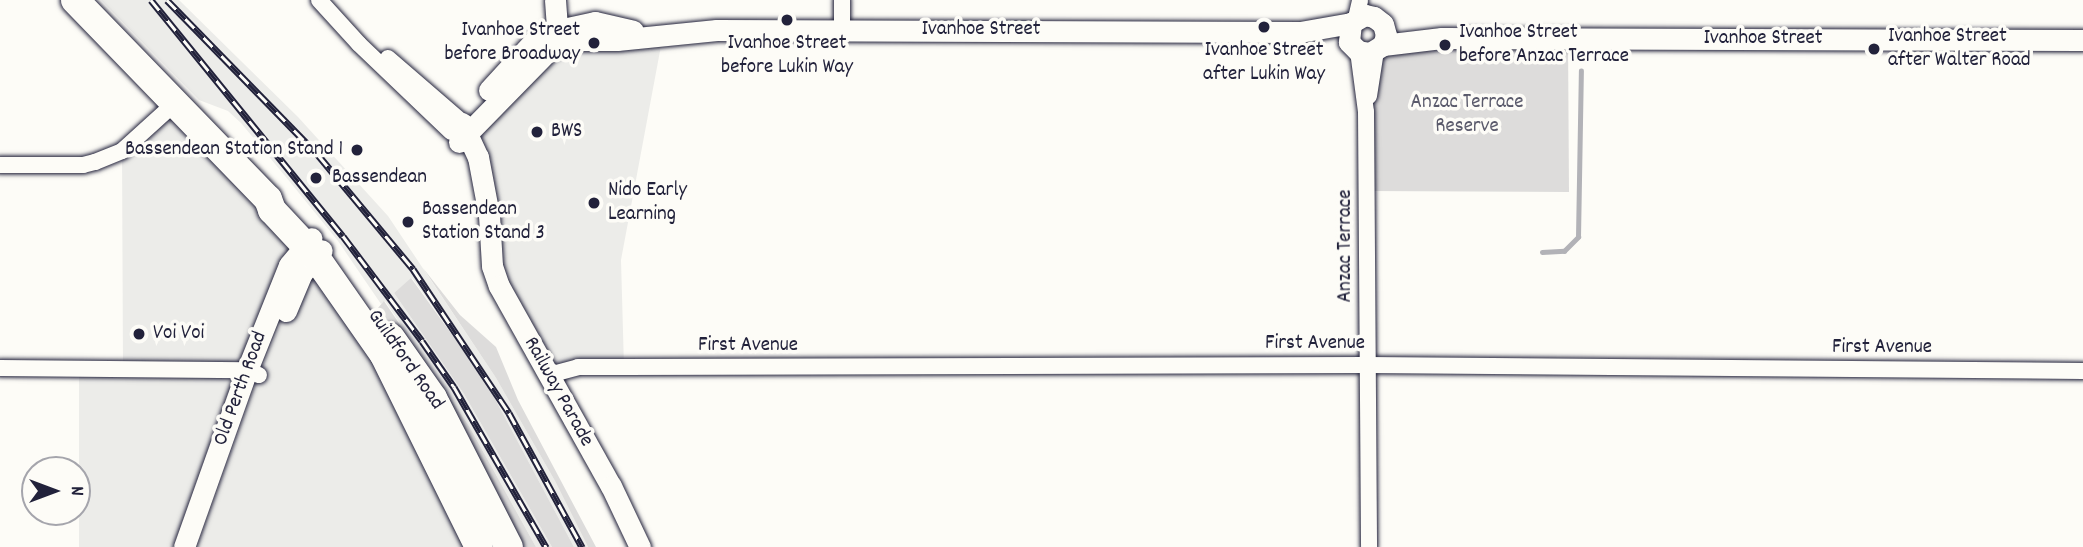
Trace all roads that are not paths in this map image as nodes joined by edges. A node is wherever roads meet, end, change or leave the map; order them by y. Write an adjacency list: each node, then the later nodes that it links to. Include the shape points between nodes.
1 (75, 0): 12 (highway, Guildford Road)
2 (318, 0): 13 (street, Railway Parade, via 359,44)
3 (329, 0): 13 (street, Railway Parade)
4 (555, 0): 10 (street)
5 (842, 0): 7 (street)
6 (1355, 14): 8 (street, Ivanhoe Street); 9 (street, via 1348,32)
7 (842, 30): 8 (street, Ivanhoe Street); 10 (street, Ivanhoe Street, via 717,30 566,40)
8 (1300, 32): 9 (street, Ivanhoe Street)
9 (1372, 34): 11 (street, Ivanhoe Street); 16 (street, Anzac Terrace, via 1366,112)
10 (557, 36): 13 (street, Ivanhoe Street, via 534,41)
11 (2083, 40)
12 (176, 102): 14 (street, via 122,150 95,162); 15 (highway, Guildford Road, via 268,199 277,201)
13 (460, 132): 20 (street, Railway Parade, via 481,169 492,266 499,286)
14 (0, 165)
15 (313, 247): 19 (street, Old Perth Road); 21 (highway, Guildford Road, via 433,397); 24 (highway, Guildford Road, via 384,355)
16 (1368, 365): 18 (street, First Avenue); 20 (street, First Avenue, via 578,367); 26 (street, Anzac Terrace)
17 (0, 368): 19 (street)
18 (2083, 371)
19 (253, 372): 22 (street, Old Perth Road); 23 (street, Old Perth Road)
20 (549, 375): 25 (street, Railway Parade)
21 (505, 546)
22 (184, 547)
23 (197, 547)
24 (479, 547)
25 (640, 547)
26 (1369, 547)

